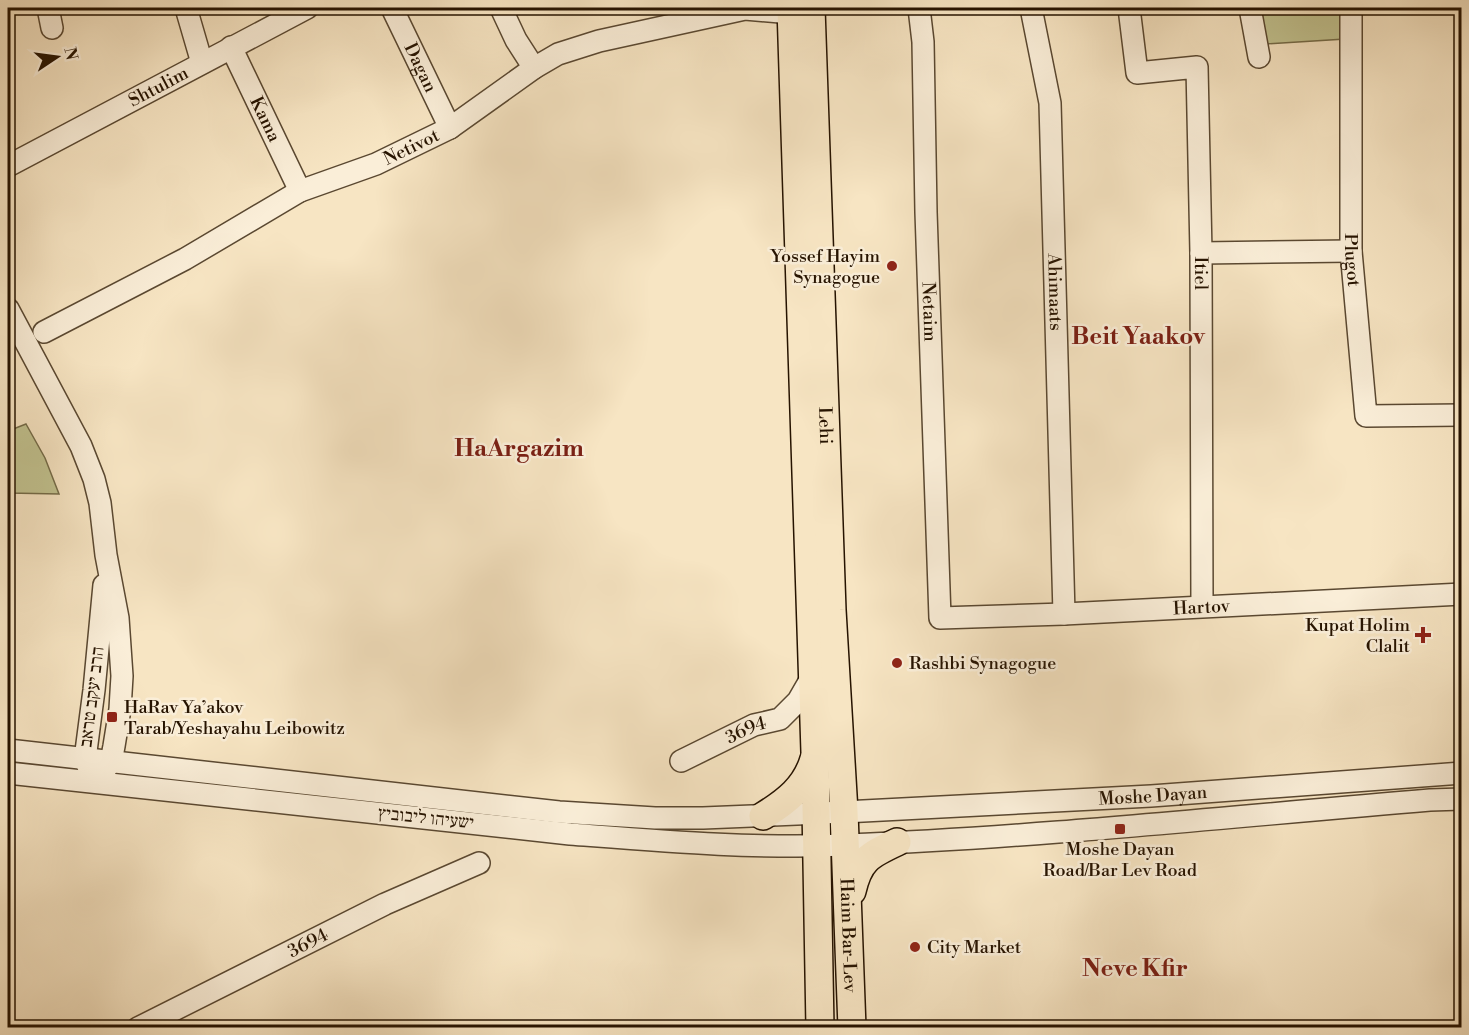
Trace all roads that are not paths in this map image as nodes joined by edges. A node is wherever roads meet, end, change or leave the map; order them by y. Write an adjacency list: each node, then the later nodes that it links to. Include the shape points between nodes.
1 (186, 8): 13 (street)
2 (307, 8): 11 (street, Shtulim)
3 (392, 8): 15 (street, Dagan)
4 (501, 8): 14 (street)
5 (919, 8): 27 (street, Netaim)
6 (1031, 8): 26 (street, Ahimaats, via 1050,104)
7 (1129, 8): 19 (street, Itiel, via 1137,73 1197,67)
8 (1250, 8): 12 (street)
9 (1351, 8): 18 (street, Plugot)
10 (798, 9): 14 (street, Netivot, via 745,9 599,40 558,54); 28 (main road, Lehi); 39 (main road, Lehi)
11 (231, 47): 13 (street, Shtulim); 17 (street, Kama)
12 (1259, 57)
13 (202, 63): 16 (street, Shtulim)
14 (534, 68): 15 (street, Netivot)
15 (450, 128): 17 (street, Netivot, via 376,164)
16 (8, 166)
17 (300, 191): 21 (street, Netivot, via 185,259)
18 (1351, 251): 19 (street); 22 (street, Plugot, via 1365,416)
19 (1200, 253): 25 (street, Itiel)
20 (8, 309): 23 (street, הרב יעקב טראב, via 86,457 99,497)
21 (44, 332)
22 (1461, 415)
23 (106, 555): 32 (street, הרב יעקב טראב); 34 (street, הרב יעקב טראב, via 121,658 120,709)
24 (1461, 594): 25 (street, Hartov)
25 (1202, 606): 26 (street, Hartov)
26 (1064, 614): 27 (street, Hartov)
27 (940, 618)
28 (813, 675): 29 (street, 3694, via 798,701); 30 (main road, Lehi)
29 (780, 719): 30 (street, 3694); 33 (street, 3694, via 754,725)
30 (815, 745): 40 (main road, Lehi); 41 (main road, via 807,777 796,793)
31 (8, 750): 32 (street, ישעיהו ליבוביץ)
32 (85, 759): 34 (street, ישעיהו ליבוביץ); 37 (street, הרב יעקב טראב)
33 (681, 761)
34 (111, 762): 37 (street, הרב יעקב טראב); 41 (street, ישעיהו ליבוביץ, via 560,812 654,818)
35 (8, 773): 37 (street, ישעיהו ליבוביץ)
36 (1461, 773): 39 (street, Moshe Dayan, via 1151,796)
37 (96, 782): 43 (street, ישעיהו ליבוביץ, via 570,834)
38 (1461, 799): 42 (street, Moshe Dayan, via 1004,837)
39 (844, 812): 40 (street, Moshe Dayan); 44 (main road, Lehi)
40 (816, 813): 41 (street, ישעיהו ליבוביץ); 43 (main road, Lehi)
41 (763, 816)
42 (897, 842): 44 (street, Moshe Dayan); 46 (main road, via 863,860 854,880)
43 (817, 845): 44 (street, ישעיהו ליבוביץ); 48 (main road, Haim Bar-Lev)
44 (846, 845): 46 (main road, Haim Bar-Lev)
45 (479, 863): 47 (street, 3694, via 385,904)
46 (847, 916): 49 (main road, Haim Bar-Lev)
47 (138, 1028)
48 (820, 1028)
49 (852, 1028)

